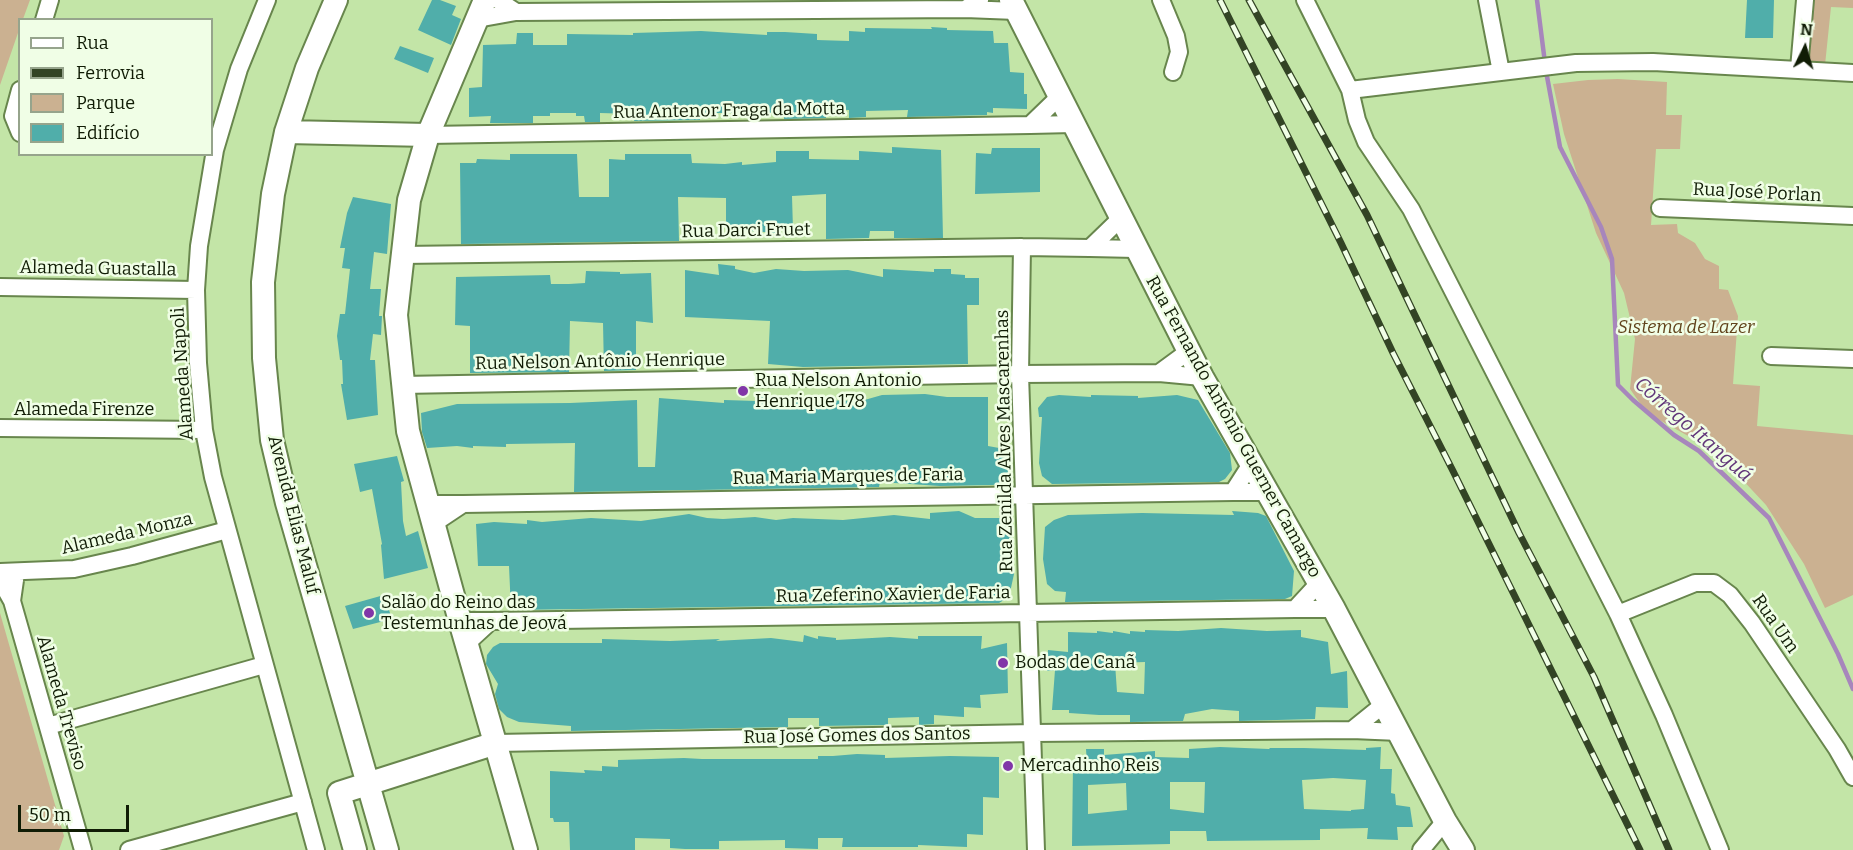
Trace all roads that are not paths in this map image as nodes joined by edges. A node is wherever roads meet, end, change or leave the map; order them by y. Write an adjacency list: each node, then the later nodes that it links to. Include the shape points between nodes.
1 (50, 0): 14 (street)
2 (336, 0): 25 (street, Avenida Elias Maluf, via 307,68)
3 (498, 0): 13 (street)
4 (980, 0): 11 (street)
5 (1161, 0): 16 (street, via 1179,52)
6 (1305, 0): 19 (street)
7 (1487, 0): 17 (street)
8 (1805, 0): 15 (street)
9 (262, 3): 27 (street, Alameda Napoli)
10 (1014, 5): 11 (street); 21 (street, Rua Fernando Antônio Guerner Camargo)
11 (965, 9): 13 (street)
12 (481, 10): 13 (street); 26 (street)
13 (516, 12)
14 (45, 18)
15 (1799, 69): 17 (street, via 1653,62 1561,64); 18 (street)
16 (1173, 72)
17 (1501, 72): 19 (street)
18 (1853, 73)
19 (1350, 90): 60 (street, via 1366,142 1411,209)
20 (18, 97): 24 (street, via 13,116)
21 (1059, 97): 22 (street, Rua Fernando Antônio Guerner Camargo); 23 (street)
22 (1073, 124): 23 (street, Rua Antenor Fraga da Motta); 31 (street, Rua Fernando Antônio Guerner Camargo)
23 (1030, 125): 26 (street, Rua Antenor Fraga da Motta)
24 (18, 132)
25 (286, 132): 26 (street); 72 (street, Avenida Elias Maluf, via 273,194 263,282 264,358 272,440)
26 (428, 135): 35 (street, via 409,200)
27 (213, 150)
28 (212, 156): 37 (street, Alameda Napoli)
29 (1660, 208): 30 (street, Rua José Porlan)
30 (1853, 216)
31 (1121, 218): 33 (street); 34 (street, Rua Fernando Antônio Guerner Camargo)
32 (1022, 246): 33 (street, Rua Darci Fruet); 35 (street, Rua Darci Fruet); 41 (street, Rua Zenilda Alves Mascarenhas)
33 (1090, 248): 34 (street, Rua Darci Fruet)
34 (1136, 249): 38 (street, Rua Fernando Antônio Guerner Camargo)
35 (402, 255): 44 (street, via 396,315)
36 (0, 287): 37 (street, Alameda Guastalla)
37 (196, 290): 46 (street, Alameda Napoli)
38 (1189, 351): 42 (street); 43 (street, Rua Fernando Antônio Guerner Camargo)
39 (1771, 356): 40 (street)
40 (1853, 360)
41 (1020, 374): 42 (street, Rua Nelson Antônio Henrique); 44 (street, Rua Nelson Antônio Henrique); 50 (street, Rua Zenilda Alves Mascarenhas)
42 (1159, 374): 43 (street, Rua Nelson Antônio Henrique)
43 (1202, 377): 47 (street, Rua Fernando Antônio Guerner Camargo)
44 (402, 385): 51 (street, via 408,431)
45 (0, 429): 46 (street, Alameda Firenze)
46 (204, 430): 52 (street, Alameda Napoli)
47 (1251, 465): 48 (street); 49 (street, Rua Fernando Antônio Guerner Camargo)
48 (1233, 492): 49 (street, Rua Maria Marques de Faria); 50 (street, Rua Maria Marques de Faria)
49 (1266, 492): 55 (street, Rua Fernando Antônio Guerner Camargo)
50 (1025, 494): 51 (street, Rua Maria Marques de Faria, via 464,504); 59 (street, Rua Zenilda Alves Mascarenhas)
51 (430, 514): 61 (street)
52 (227, 530): 53 (street, Alameda Monza, via 74,569); 64 (street, Alameda Napoli)
53 (8, 573): 56 (street, Alameda Treviso)
54 (0, 580): 56 (street, Alameda Treviso)
55 (1319, 583): 57 (street); 58 (street, Rua Fernando Antônio Guerner Camargo)
56 (12, 601): 66 (street, Alameda Treviso)
57 (1295, 609): 58 (street, Rua Zeferino Xavier de Faria); 59 (street, Rua Zeferino Xavier de Faria)
58 (1334, 609): 65 (street, Rua Fernando Antônio Guerner Camargo)
59 (1027, 612): 62 (street, Rua Zeferino Xavier de Faria); 69 (street, Rua Zenilda Alves Mascarenhas)
60 (1618, 614): 71 (street, Rua Um, via 1695,583 1714,583 1730,594); 84 (street)
61 (460, 621): 62 (street, Rua Zeferino Xavier de Faria); 63 (street)
62 (491, 621): 63 (street)
63 (466, 644): 70 (street)
64 (264, 665): 66 (street); 73 (street, Alameda Napoli)
65 (1383, 705): 67 (street); 68 (street, Rua Fernando Antônio Guerner Camargo)
66 (48, 726): 75 (street, Alameda Treviso)
67 (1352, 730): 68 (street, Rua José Gomes dos Santos); 69 (street, Rua José Gomes dos Santos)
68 (1399, 732): 74 (street, Rua Fernando Antônio Guerner Camargo)
69 (1034, 733): 70 (street, Rua José Gomes dos Santos); 81 (street, Rua Zenilda Alves Mascarenhas)
70 (496, 743): 72 (street, Rua José Gomes dos Santos); 80 (street)
71 (1853, 777)
72 (368, 783): 78 (street, via 339,793); 79 (street, Avenida Elias Maluf)
73 (303, 802): 76 (street); 77 (street, Alameda Napoli)
74 (1445, 821): 82 (street); 83 (street, Rua Fernando Antônio Guerner Camargo)
75 (83, 850)
76 (129, 850)
77 (316, 850)
78 (355, 850)
79 (387, 850)
80 (526, 850)
81 (1036, 850)
82 (1421, 850)
83 (1463, 850)
84 (1720, 850)

